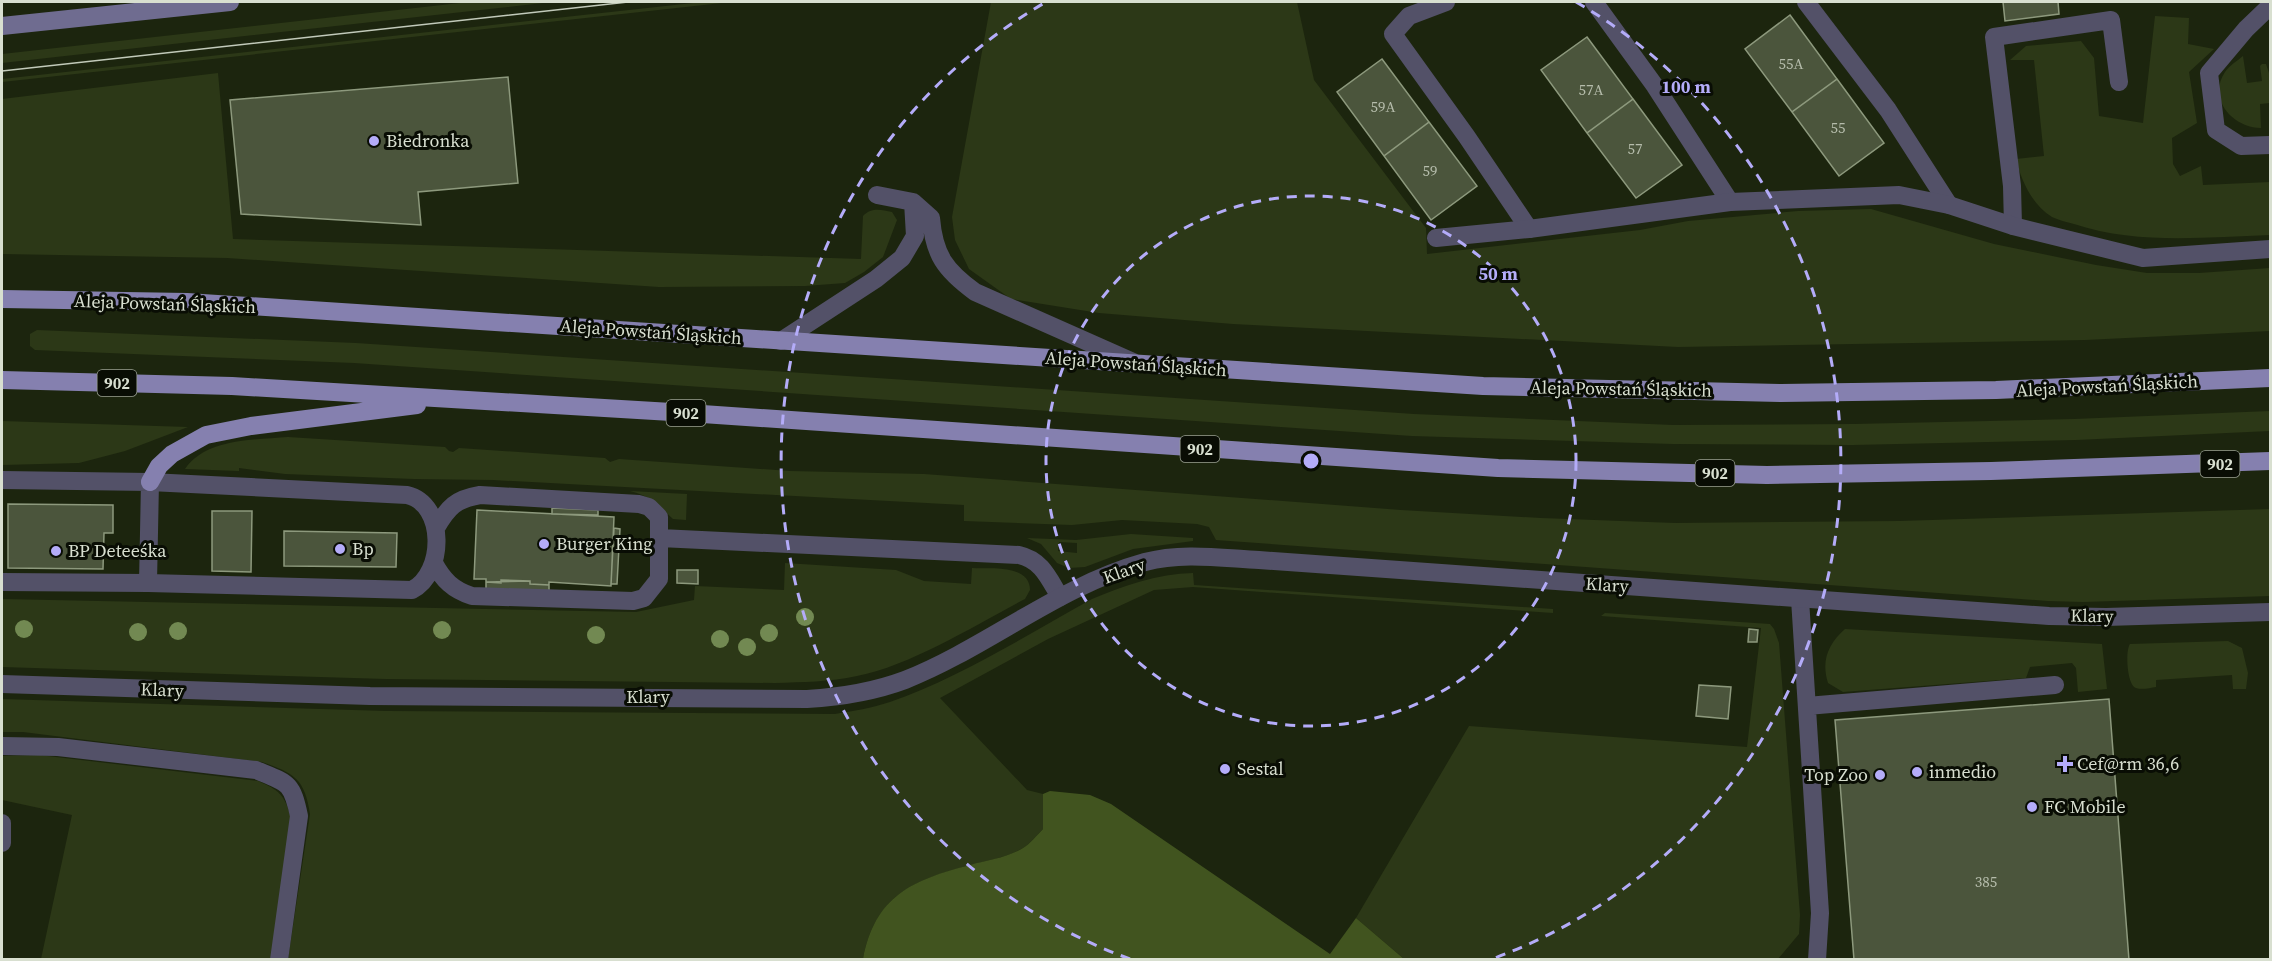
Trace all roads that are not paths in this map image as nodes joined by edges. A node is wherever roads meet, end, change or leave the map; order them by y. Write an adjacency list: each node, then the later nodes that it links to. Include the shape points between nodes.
1 (230, 2): 6 (street)
2 (1446, 2): 14 (street, via 1409,16 1393,34)
3 (1594, 2): 10 (street, via 1655,86)
4 (1806, 2): 11 (street, via 1888,110)
5 (2271, 6): 8 (street, via 2246,28 2209,73 2216,130 2241,146)
6 (2, 26)
7 (2119, 82): 13 (street, via 2111,20 1994,37 2012,186)
8 (2271, 144)
9 (877, 195): 12 (street)
10 (1730, 202): 11 (street, via 1899,195); 14 (street)
11 (1949, 205): 13 (street)
12 (920, 213): 18 (street, via 915,236 902,258); 19 (street, via 939,258 954,277 975,292)
13 (2013, 226): 16 (street, via 2143,258)
14 (1529, 229): 15 (street)
15 (1436, 238)
16 (2271, 249)
17 (2, 299): 18 (main road, Aleja Powstań Śląskich, via 187,302)
18 (781, 341): 19 (main road, Aleja Powstań Śląskich)
19 (1138, 364): 20 (main road, Aleja Powstań Śląskich, via 1483,386 1781,393 1996,390)
20 (2271, 377)
21 (2, 380): 22 (main road, 902, via 232,386)
22 (460, 400): 24 (main road, 902, via 1498,468 1767,475); 27 (main road, via 206,435 171,454)
23 (2271, 461): 24 (main road, 902)
24 (2170, 466): 25 (main road)
25 (2271, 471)
26 (2, 480): 27 (street)
27 (150, 482): 28 (street, via 407,495 421,501); 32 (street)
28 (436, 528): 29 (street, via 452,505 465,497 492,495 639,504 659,517); 30 (street)
29 (660, 538): 30 (street, via 659,579 644,598 633,601 472,596 451,586); 33 (street, via 1019,555 1038,563)
30 (434, 563): 32 (street, via 425,581 412,590)
31 (2, 582): 32 (street)
32 (148, 583)
33 (1060, 597): 34 (street, Klary, via 1146,562 1203,557); 36 (street, Klary, via 904,680 838,697 370,696)
34 (1800, 599): 35 (street, Klary, via 2095,617); 38 (street)
35 (2271, 612)
36 (2, 684)
37 (2055, 685): 38 (street)
38 (1807, 706): 43 (street, via 1820,913)
39 (2, 746): 42 (street, via 58,747 256,770 282,780 294,792 299,816)
40 (2, 823): 41 (street)
41 (2, 843)
42 (279, 960)
43 (1817, 960)

